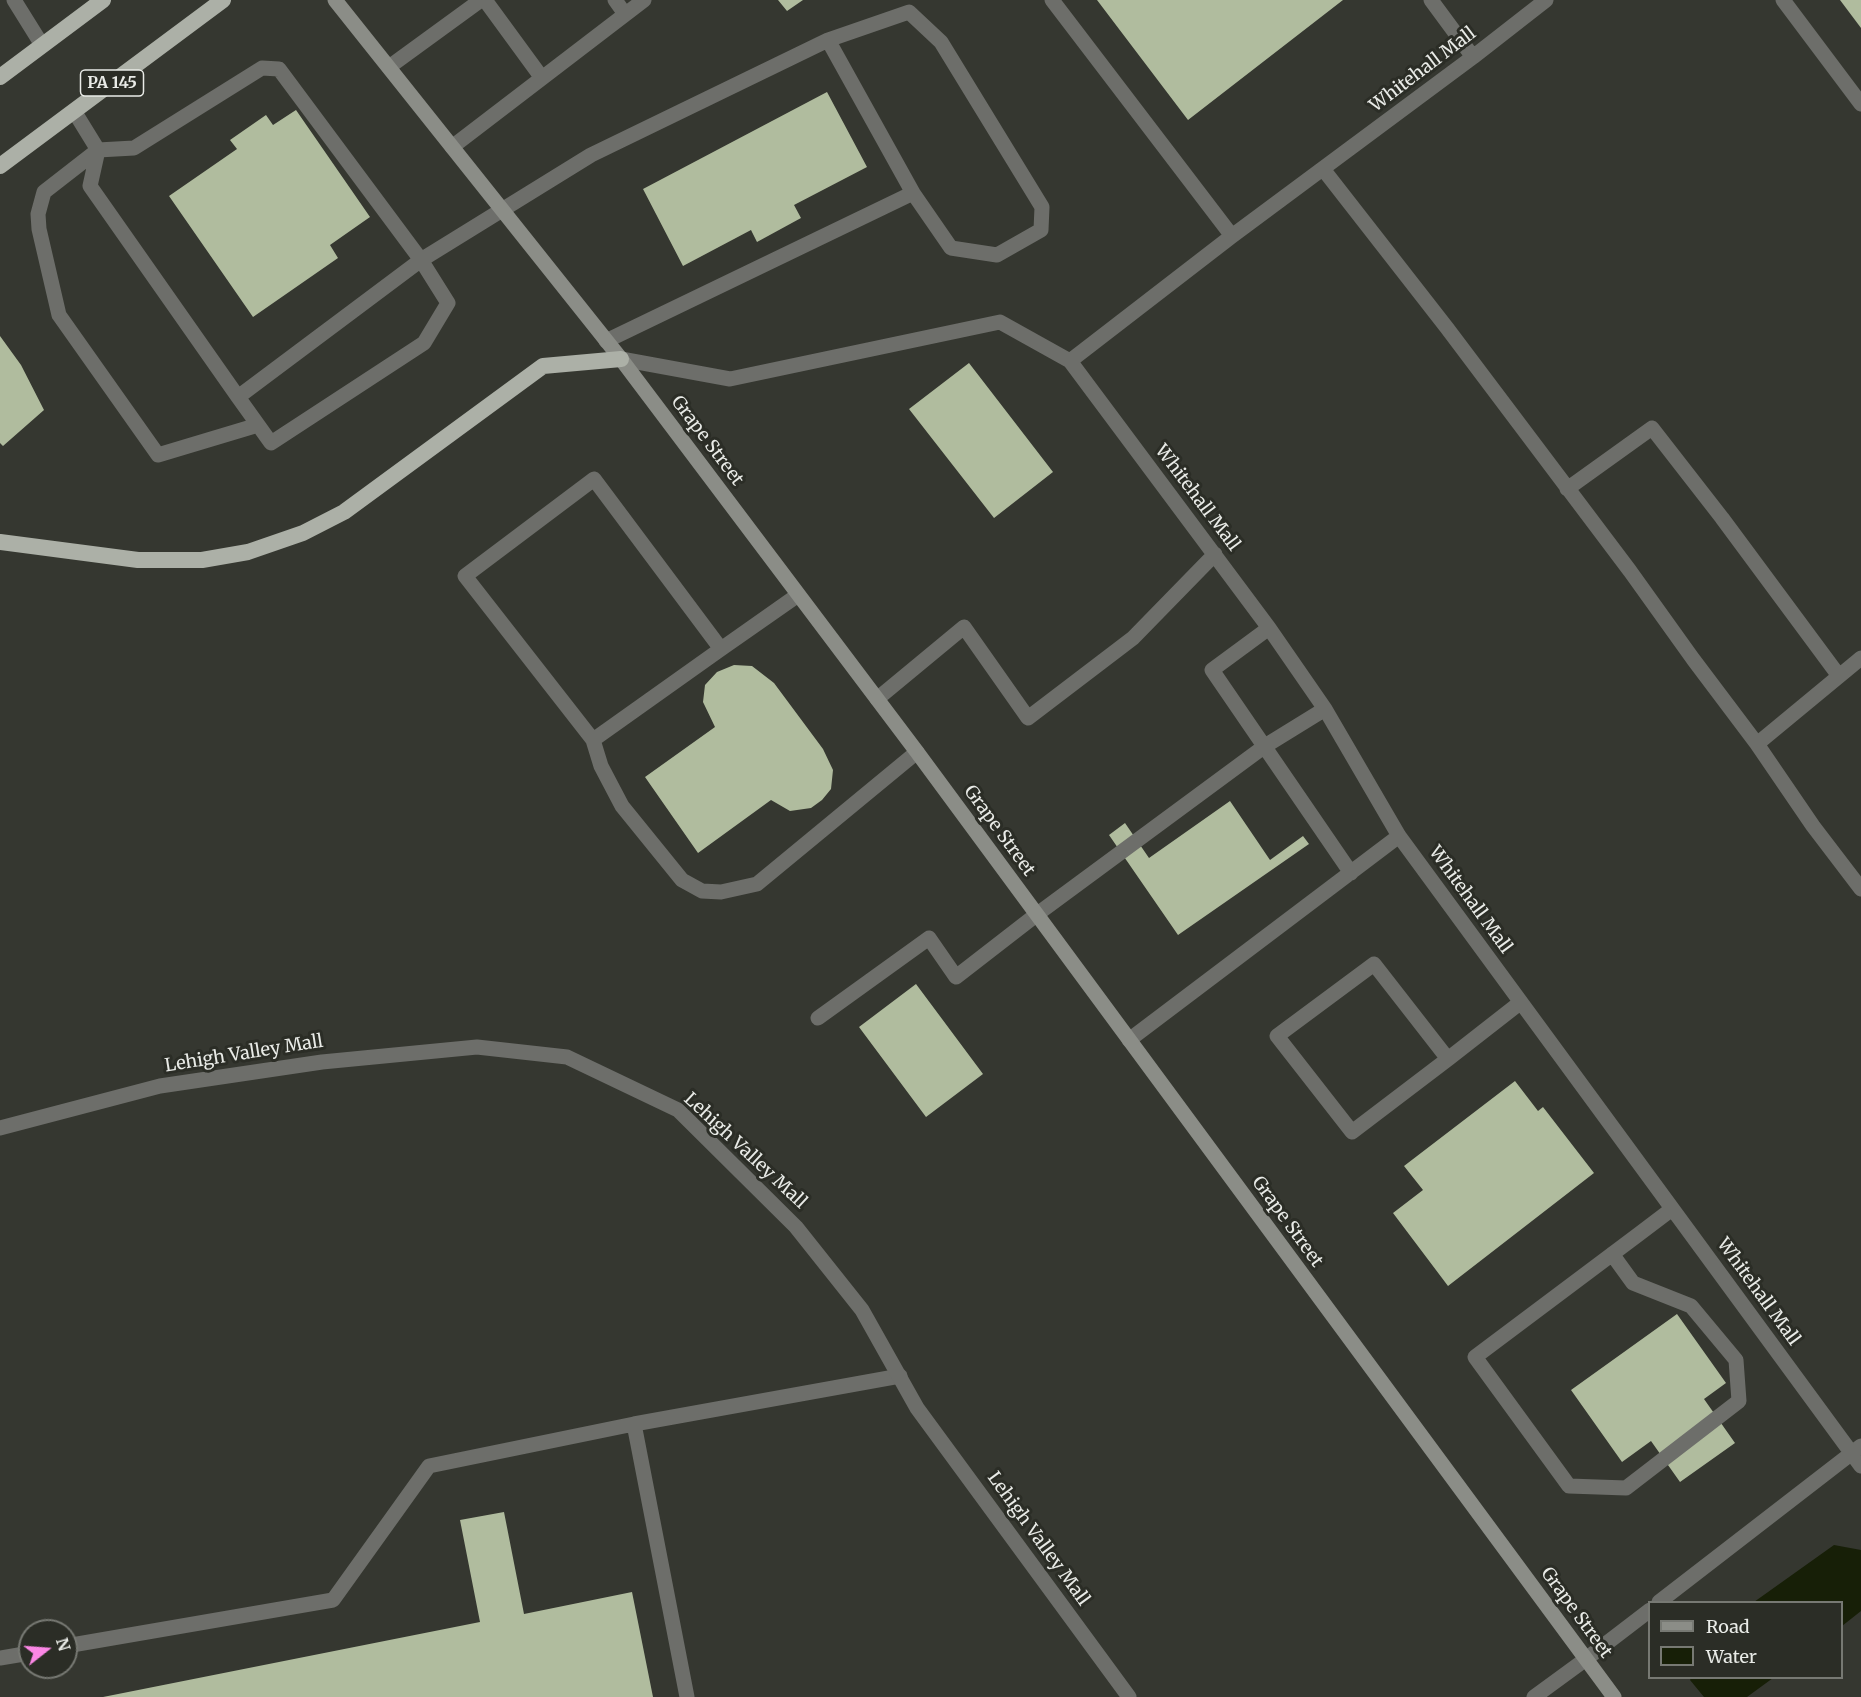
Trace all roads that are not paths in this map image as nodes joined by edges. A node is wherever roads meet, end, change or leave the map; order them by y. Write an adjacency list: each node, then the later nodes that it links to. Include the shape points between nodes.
1 (14, 0): 14 (street)
2 (103, 0): 14 (highway)
3 (223, 0): 20 (highway, PA 145)
4 (335, 0): 16 (main road, Grape Street)
5 (483, 0): 16 (street); 18 (street)
6 (615, 0): 12 (street)
7 (644, 0): 12 (street)
8 (1052, 0): 27 (street)
9 (1431, 0): 15 (street)
10 (1546, 0): 15 (street, Whitehall Mall)
11 (1783, 0): 19 (street)
12 (625, 14): 18 (street)
13 (828, 40): 25 (street); 25 (street, via 909,12 941,42 1042,207 1041,230 997,255 951,249); 26 (street, via 591,155)
14 (42, 45): 17 (highway)
15 (1473, 57): 24 (street, Whitehall Mall)
16 (389, 67): 21 (main road, Grape Street)
17 (0, 77)
18 (542, 78): 21 (street)
19 (1861, 104)
20 (74, 111): 22 (street); 23 (highway, PA 145)
21 (453, 147): 26 (main road, Grape Street)
22 (98, 150): 28 (street, via 134,148 262,68 279,69); 32 (street, via 90,186); 33 (street, via 44,192 38,214 59,315 158,455)
23 (0, 166)
24 (1323, 169): 27 (street, Whitehall Mall); 34 (street)
25 (914, 193): 29 (street)
26 (503, 211): 28 (street); 29 (main road, Grape Street)
27 (1232, 236): 31 (street, Whitehall Mall)
28 (421, 260): 32 (street); 33 (street, via 448,303 424,343 271,443)
29 (606, 341): 30 (main road, Grape Street)
30 (621, 359): 31 (street, Whitehall Mall, via 730,379 1000,322); 35 (highway, via 543,366 344,512 303,533 248,552 202,560 138,560); 37 (main road, Grape Street)
31 (1070, 361): 36 (street, Whitehall Mall)
32 (238, 397): 33 (street)
33 (258, 425)
34 (1567, 489): 41 (street, via 1652,428); 45 (street)
35 (0, 542)
36 (1215, 554): 38 (street, Whitehall Mall); 42 (street, via 1133,638 1028,718 964,627)
37 (798, 595): 39 (street); 42 (main road, Grape Street)
38 (1269, 628): 43 (street, Whitehall Mall); 46 (street, via 1212,670)
39 (722, 649): 44 (street); 44 (street, via 594,479 465,576)
40 (1861, 658): 41 (street)
41 (1839, 676): 45 (street)
42 (877, 699): 47 (main road, Grape Street)
43 (1325, 709): 46 (street); 48 (street, Whitehall Mall)
44 (593, 740): 47 (street, via 601,766 622,806 682,880 702,891 721,892 757,884)
45 (1757, 744): 50 (street)
46 (1265, 746): 49 (street); 51 (street)
47 (916, 752): 51 (main road, Grape Street)
48 (1399, 836): 49 (street); 52 (street, Whitehall Mall)
49 (1351, 873): 54 (street)
50 (1861, 889)
51 (1036, 915): 53 (street, via 956,977 928,938); 54 (main road, Grape Street)
52 (1521, 1002): 55 (street); 57 (street, Whitehall Mall)
53 (818, 1018)
54 (1129, 1040): 68 (main road, Grape Street)
55 (1448, 1059): 55 (street, via 1352,1132 1278,1036 1374,964)
56 (0, 1128): 59 (street, Lehigh Valley Mall, via 160,1086 321,1062 477,1047 567,1057 678,1110 796,1227 862,1310)
57 (1672, 1209): 58 (street); 61 (street, Whitehall Mall)
58 (1612, 1254): 58 (street, via 1475,1358 1569,1486 1626,1488 1739,1401 1736,1360 1691,1306 1633,1283)
59 (900, 1376): 60 (street); 70 (street, Lehigh Valley Mall, via 917,1408)
60 (634, 1424): 65 (street, via 429,1466 333,1600); 69 (street)
61 (1856, 1449): 62 (street, Whitehall Mall); 63 (street)
62 (1861, 1466)
63 (1660, 1601)
64 (1648, 1612): 68 (street)
65 (78, 1644)
66 (18, 1655): 67 (street)
67 (0, 1658)
68 (1586, 1659): 71 (street); 72 (main road, Grape Street)
69 (687, 1697)
70 (1129, 1697)
71 (1534, 1697)
72 (1614, 1697)

